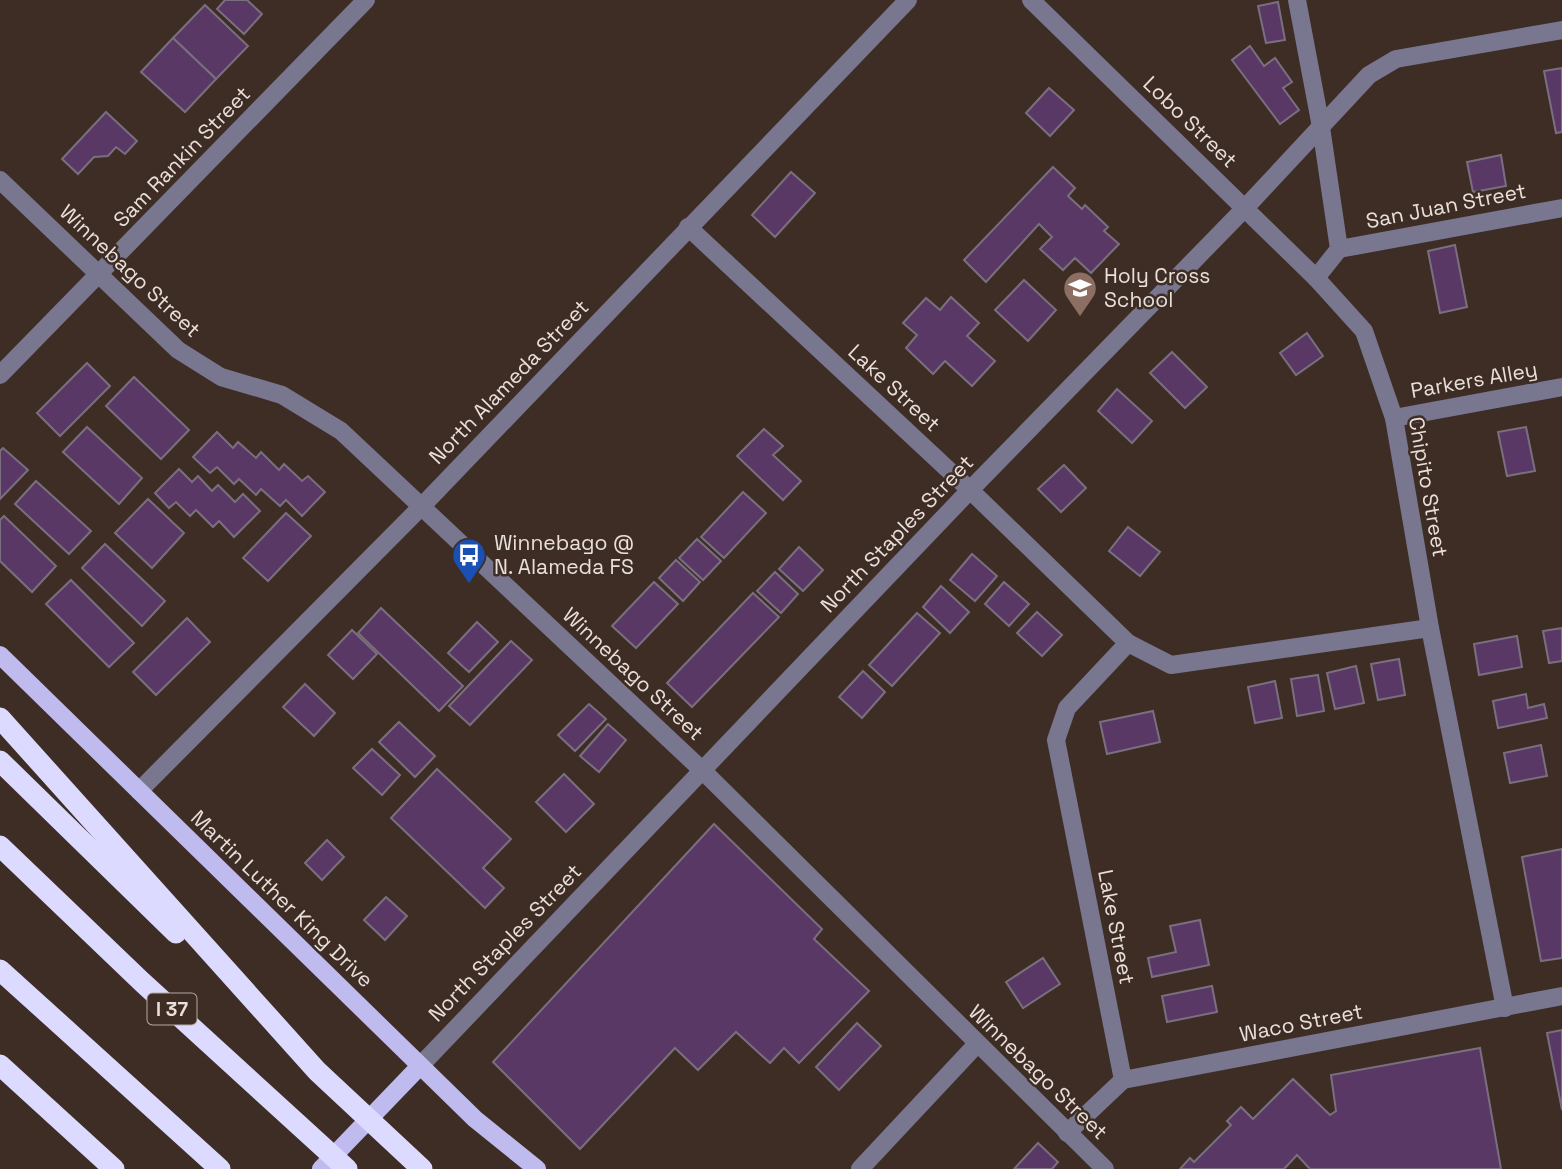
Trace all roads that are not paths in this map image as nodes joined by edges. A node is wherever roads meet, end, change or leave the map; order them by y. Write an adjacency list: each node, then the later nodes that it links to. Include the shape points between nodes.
1 (366, 0): 12 (street, Sam Rankin Street)
2 (908, 0): 10 (street, North Alameda Street)
3 (1031, 0): 8 (street, Lobo Street)
4 (1297, 0): 6 (street)
5 (1562, 30): 6 (street, North Staples Street, via 1396,59 1369,75)
6 (1321, 127): 8 (street, North Staples Street); 11 (street)
7 (0, 180): 12 (street, Winnebago Street)
8 (1245, 207): 13 (street, Lobo Street); 17 (street, North Staples Street)
9 (1562, 208): 11 (street, San Juan Street)
10 (688, 227): 17 (street, Lake Street); 18 (street, North Alameda Street)
11 (1339, 250): 13 (street)
12 (98, 275): 14 (street, Sam Rankin Street); 18 (street, Winnebago Street, via 178,350 221,377 282,395 341,430)
13 (1316, 278): 16 (street, Chipito Street, via 1364,331)
14 (0, 375)
15 (1562, 387): 16 (street, Parkers Alley)
16 (1394, 418): 19 (street, Chipito Street)
17 (970, 490): 20 (street, Lake Street); 24 (street, North Staples Street)
18 (422, 506): 24 (street, Winnebago Street); 25 (street, North Alameda Street)
19 (1430, 628): 20 (street, Lake Street, via 1171,665); 29 (street, Chipito Street)
20 (1128, 643): 34 (street, Lake Street, via 1067,708 1056,740)
21 (0, 655): 25 (main road, Martin Luther King Drive)
22 (0, 719): 33 (highway)
23 (0, 761): 33 (highway)
24 (703, 771): 30 (street, Winnebago Street); 32 (street, North Staples Street)
25 (139, 791): 32 (main road, Martin Luther King Drive)
26 (0, 846): 39 (highway, I 37)
27 (0, 970): 37 (highway)
28 (1562, 996): 29 (street, Waco Street)
29 (1505, 1008): 34 (street, Waco Street)
30 (977, 1044): 35 (street, Winnebago Street); 42 (street)
31 (0, 1065): 36 (highway)
32 (420, 1066): 38 (main road, North Staples Street); 41 (main road, Martin Luther King Drive)
33 (317, 1071): 40 (highway)
34 (1123, 1080): 35 (street)
35 (1067, 1133): 43 (street, Winnebago Street)
36 (114, 1169)
37 (220, 1169)
38 (321, 1169)
39 (347, 1169)
40 (422, 1169)
41 (537, 1169)
42 (860, 1169)
43 (1105, 1169)

